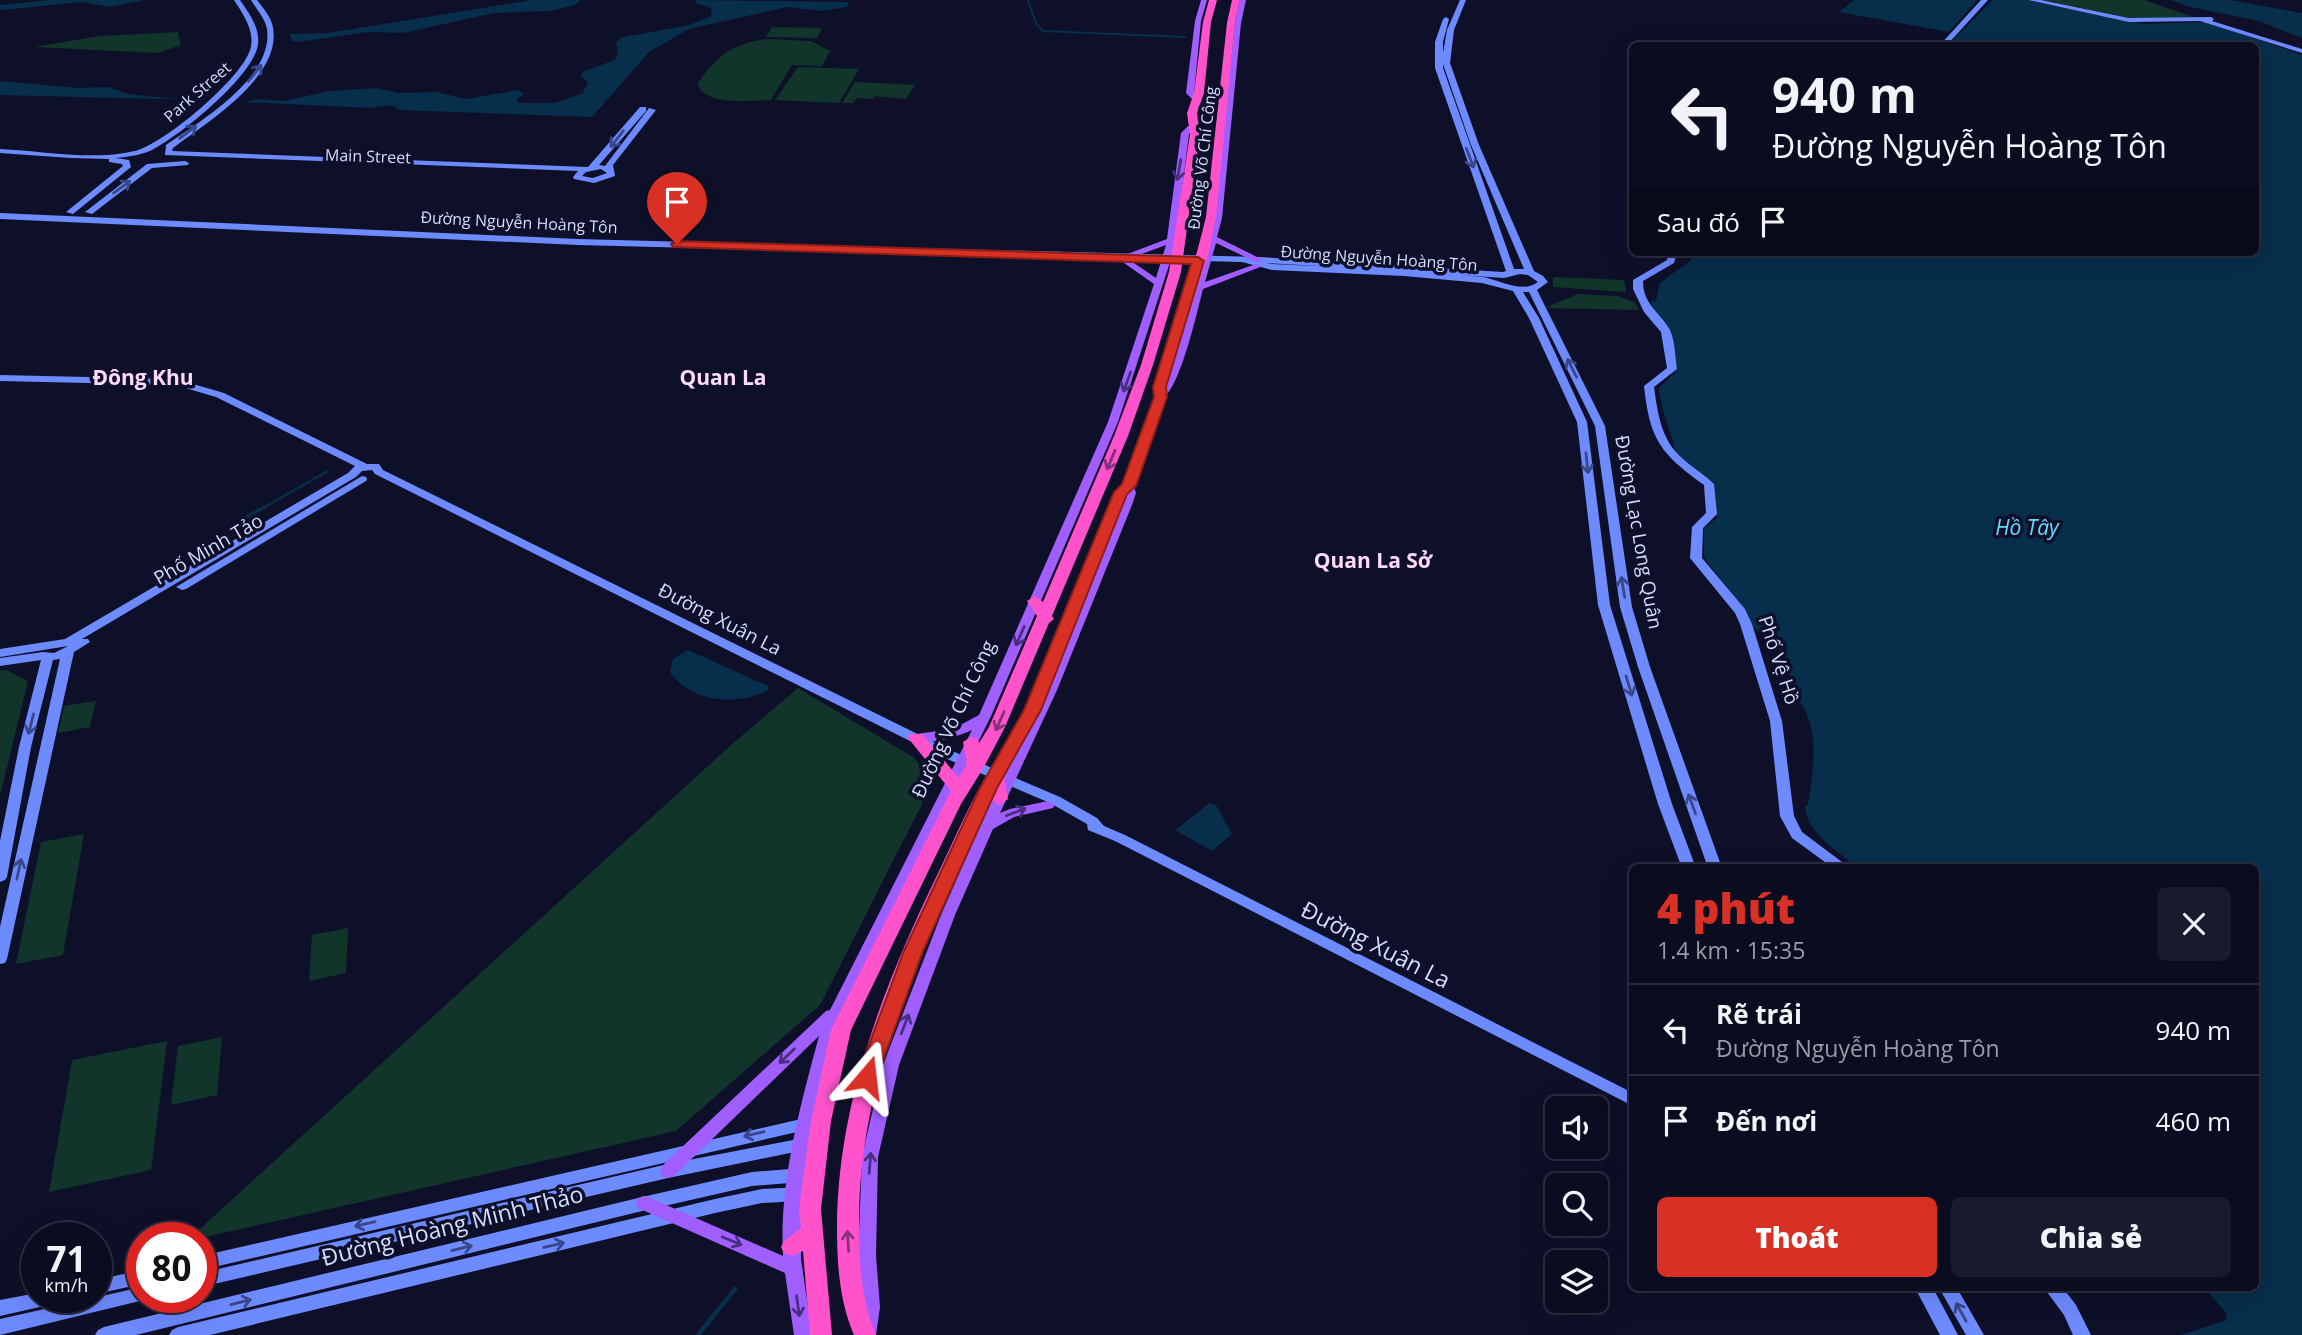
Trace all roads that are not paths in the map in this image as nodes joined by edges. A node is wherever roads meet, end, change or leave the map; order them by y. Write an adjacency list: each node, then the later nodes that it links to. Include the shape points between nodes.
1 (1204, 0): 14 (main road, Đường Võ Chí Công, via 1190,93)
2 (1213, 0): 14 (highway, Đường Võ Chí Công, via 1199,93)
3 (1236, 0): 11 (highway, Đường Võ Chí Công)
4 (1243, 0): 11 (main road, Đường Võ Chí Công)
5 (1455, 0): 35 (street, one-way to 35, via 1439,41 1439,68)
6 (1463, 0): 34 (street, via 1452,22 1446,63 1467,125)
7 (1985, 0): 12 (street)
8 (2031, 0): 13 (street, via 2129,20 2207,20)
9 (255, 2): 10 (street); 19 (street, Park Street, one-way to 9, via 169,147 239,92 263,64 270,49 270,28)
10 (239, 4): 18 (street, Park Street, via 255,38 254,50 239,76 164,139)
11 (1233, 33): 29 (highway, Đường Võ Chí Công)
12 (1946, 42)
13 (2302, 51)
14 (1194, 99): 16 (highway, Đường Võ Chí Công)
15 (647, 110): 22 (street, one-way to 22); 23 (street, via 609,165)
16 (1191, 128): 32 (highway, Đường Võ Chí Công, via 1195,134); 32 (main road, Đường Võ Chí Công, one-way to 32, via 1185,133)
17 (0, 153): 18 (street); 20 (street)
18 (140, 153): 19 (street); 20 (street)
19 (168, 153): 21 (street); 22 (street, Main Street)
20 (126, 162): 21 (street, via 136,166); 25 (street, via 125,170)
21 (156, 163): 24 (street, Main Street); 27 (street, one-way to 21)
22 (589, 168): 23 (street, Main Street); 24 (street, via 578,173)
23 (611, 170): 24 (street, Main Street, via 604,180)
24 (579, 179)
25 (70, 212): 27 (street, Đường Nguyễn Hoàng Tôn); 28 (street, Đường Nguyễn Hoàng Tôn)
26 (0, 216): 28 (street, Đường Nguyễn Hoàng Tôn)
27 (87, 216): 28 (street, Đường Nguyễn Hoàng Tôn); 31 (street, Đường Nguyễn Hoàng Tôn, via 578,242)
28 (59, 218)
29 (1205, 255): 32 (street, Đường Nguyễn Hoàng Tôn); 33 (main road); 33 (street, Đường Nguyễn Hoàng Tôn); 36 (main road, Đường Võ Chí Công); 41 (highway, Đường Võ Chí Công, via 1159,387)
30 (1673, 256): 39 (street, via 1668,264 1637,280)
31 (1121, 258): 32 (main road); 32 (street, Đường Nguyễn Hoàng Tôn); 32 (main road)
32 (1169, 263): 44 (main road, Đường Võ Chí Công, one-way to 44, via 1112,422); 45 (highway, Đường Võ Chí Công, one-way to 45, via 1134,400)
33 (1259, 263): 35 (street, Đường Nguyễn Hoàng Tôn); 36 (main road); 37 (street, Đường Nguyễn Hoàng Tôn, via 1481,280)
34 (1530, 272): 35 (street, Đường Nguyễn Hoàng Tôn); 38 (street, Đường Lạc Long Quân, via 1543,282)
35 (1507, 273): 37 (street, Đường Lạc Long Quân, via 1503,282)
36 (1199, 287): 41 (main road, Đường Võ Chí Công, via 1168,388)
37 (1513, 288): 38 (street, Đường Nguyễn Hoàng Tôn); 60 (street, Đường Lạc Long Quân, one-way to 60, via 1534,318 1582,422 1604,606)
38 (1532, 289): 61 (street, Đường Lạc Long Quân, one-way to 38, via 1626,607 1600,426)
39 (1644, 296): 62 (street, Phố Vệ Hồ, via 1649,312 1666,331 1672,369 1649,386 1654,427 1663,445 1709,484 1712,514 1698,527 1696,558 1746,624 1776,721 1787,816 1797,835)
40 (0, 377): 43 (street, via 176,382 220,395 342,456)
41 (1161, 397): 54 (highway, Đường Võ Chí Công, via 1129,486 1121,492 1021,742)
42 (379, 472): 43 (street, Phố Minh Tảo); 51 (street, Đường Xuân La)
43 (359, 474): 46 (street, Phố Minh Tảo, via 250,547)
44 (1035, 601): 45 (highway); 50 (main road, Đường Võ Chí Công, one-way to 50)
45 (1046, 619): 53 (highway, Đường Võ Chí Công, one-way to 53, via 998,727)
46 (69, 648): 48 (street, Phố Minh Tảo); 64 (street, one-way to 46)
47 (0, 653): 48 (street)
48 (46, 653): 49 (street); 63 (street, one-way to 63)
49 (0, 662)
50 (986, 714): 51 (main road, via 969,728); 52 (main road, Đường Võ Chí Công)
51 (916, 738): 53 (street, Đường Xuân La); 55 (highway)
52 (971, 742): 53 (highway)
53 (969, 764): 54 (street, Đường Xuân La); 55 (highway, Đường Võ Chí Công)
54 (1002, 777): 56 (highway); 57 (street, Đường Xuân La); 89 (highway, Đường Võ Chí Công, one-way to 54, via 853,1309 846,1225 860,1100 914,951)
55 (956, 786): 58 (highway, Đường Võ Chí Công)
56 (999, 799): 59 (main road, Đường Võ Chí Công)
57 (1047, 801): 59 (main road, one-way to 57); 67 (street, Đường Xuân La, via 1085,825)
58 (938, 820): 65 (main road, Đường Võ Chí Công); 66 (highway, Đường Võ Chí Công, via 841,1030)
59 (987, 826): 89 (main road, Đường Võ Chí Công, one-way to 59, via 871,1307 866,1213 878,1113 914,1002)
60 (1688, 864)
61 (1714, 864)
62 (1837, 864)
63 (0, 877)
64 (0, 959)
65 (833, 1018): 66 (highway); 68 (main road, Đường Võ Chí Công); 69 (main road, one-way to 69)
66 (833, 1064): 68 (highway, Đường Võ Chí Công)
67 (1629, 1098)
68 (811, 1133): 69 (street, Đường Hoàng Minh Thảo, one-way to 69); 70 (street, Đường Hoàng Minh Thảo); 71 (highway, Đường Võ Chí Công)
69 (690, 1149): 70 (main road); 76 (street, Đường Hoàng Minh Thảo, one-way to 76)
70 (668, 1171): 77 (street, Đường Hoàng Minh Thảo)
71 (803, 1184): 72 (street, Đường Hoàng Minh Thảo, via 752,1179); 73 (street, Đường Hoàng Minh Thảo); 74 (highway, Đường Võ Chí Công); 75 (main road, Đường Võ Chí Công)
72 (644, 1203): 73 (main road); 85 (street, Đường Hoàng Minh Thảo, one-way to 72)
73 (671, 1217): 75 (main road, one-way to 75, via 780,1260); 86 (street, Đường Hoàng Minh Thảo, one-way to 73)
74 (812, 1232): 75 (highway); 88 (highway, Đường Võ Chí Công)
75 (792, 1257): 87 (main road, Đường Võ Chí Công, one-way to 87)
76 (217, 1259)
77 (217, 1276)
78 (1926, 1291): 90 (street)
79 (1950, 1291): 91 (street, one-way to 79)
80 (2055, 1291): 92 (street)
81 (126, 1298): 84 (street)
82 (21, 1303): 83 (street)
83 (1, 1307)
84 (0, 1326)
85 (104, 1335)
86 (178, 1335)
87 (803, 1335)
88 (821, 1335)
89 (866, 1335)
90 (1949, 1335)
91 (1975, 1335)
92 (2082, 1335)

